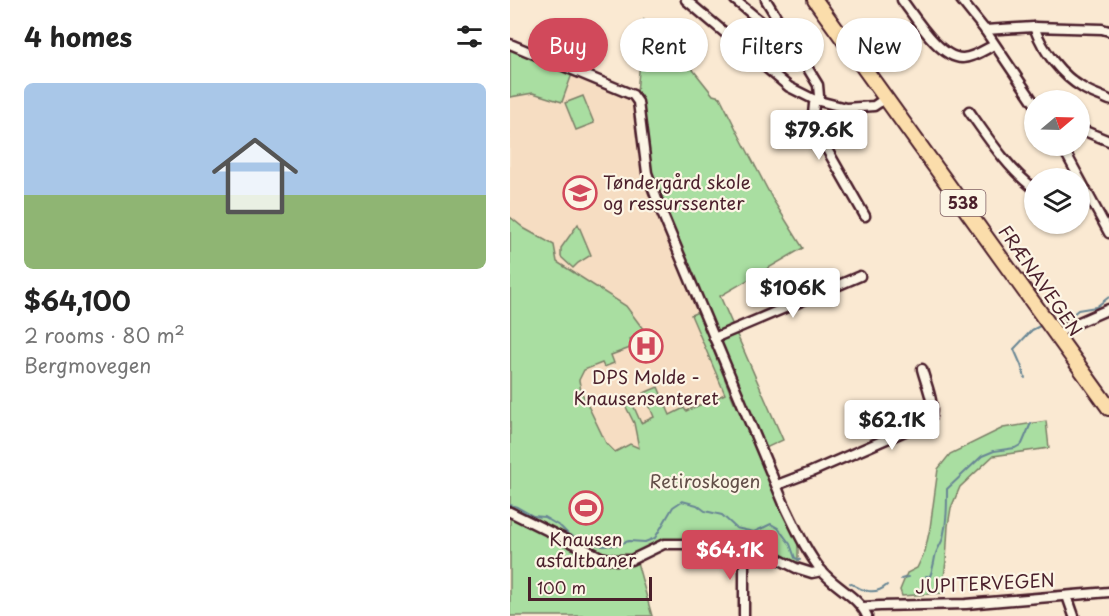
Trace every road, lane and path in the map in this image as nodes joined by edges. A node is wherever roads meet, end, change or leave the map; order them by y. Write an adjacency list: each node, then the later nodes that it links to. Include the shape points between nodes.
1 (686, 0): 17 (street, via 789,87)
2 (735, 0): 7 (street)
3 (766, 0): 8 (street)
4 (814, 0): 16 (main road, FRÆNAVEGEN / 538)
5 (902, 0): 13 (street, via 937,45 956,57 974,56)
6 (961, 0): 10 (street)
7 (757, 18)
8 (777, 18)
9 (1034, 27): 10 (street); 11 (street); 18 (street, via 1056,66 1082,88)
10 (985, 30): 13 (street)
11 (1109, 31)
12 (510, 44): 29 (street, via 633,95 638,102 647,172)
13 (994, 45): 15 (street)
14 (810, 72): 17 (street, via 818,85 819,96)
15 (1025, 90)
16 (886, 98): 17 (street, via 873,106 846,108); 28 (main road, FRÆNAVEGEN / 538)
17 (815, 100): 24 (street, via 816,128)
18 (1109, 100)
19 (969, 111): 22 (street)
20 (1090, 133): 21 (street)
21 (1109, 141)
22 (1024, 181)
23 (1090, 201): 25 (street)
24 (865, 216)
25 (1109, 233)
26 (860, 276): 29 (street)
27 (1109, 309): 28 (street)
28 (1056, 335): 31 (main road, FRÆNAVEGEN / 538)
29 (714, 338): 32 (street)
30 (922, 369): 32 (street, via 932,405 930,420)
31 (1109, 408)
32 (777, 485): 35 (street, via 802,540)
33 (510, 512): 34 (street, via 601,557 616,560 632,560 664,544)
34 (744, 546): 35 (street, via 796,568 812,573); 39 (street)
35 (822, 571): 38 (street)
36 (1109, 591): 37 (street, JUPITERVEGEN)
37 (1066, 596): 38 (street, JUPITERVEGEN, via 880,606); 40 (street)
38 (865, 612)
39 (744, 616)
40 (1074, 616)

